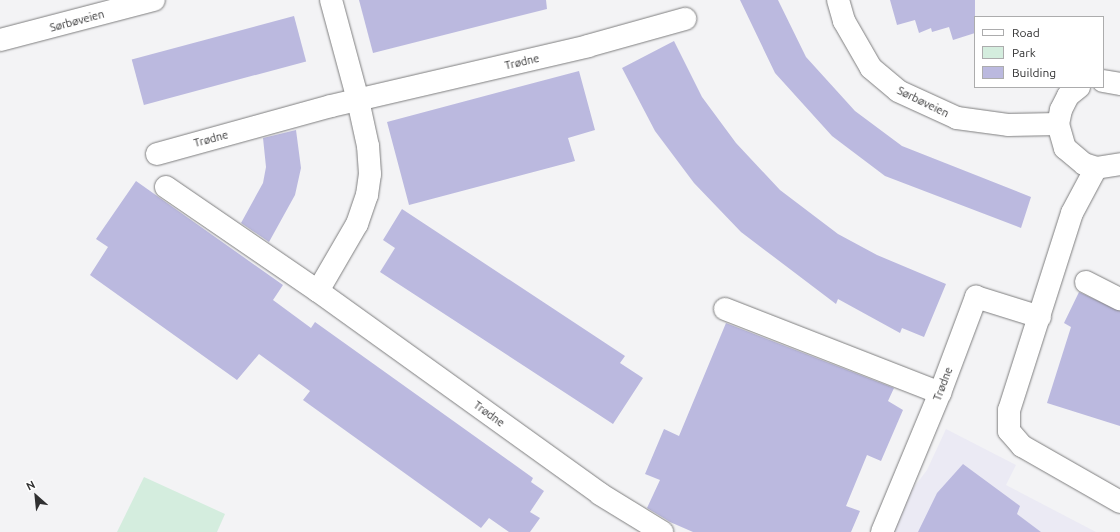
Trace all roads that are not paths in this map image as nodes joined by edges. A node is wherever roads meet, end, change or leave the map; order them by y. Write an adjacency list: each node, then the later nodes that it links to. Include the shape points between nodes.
1 (154, 0): 5 (street, Sørbøveien)
2 (331, 0): 9 (street)
3 (838, 0): 10 (street, Sørbøveien, via 844,21 871,68 898,91 957,118 1008,125)
4 (685, 19): 9 (street, Trødne, via 588,46)
5 (0, 40)
6 (1104, 81): 7 (street)
7 (1120, 84)
8 (1079, 88): 10 (street, via 1068,96)
9 (358, 100): 11 (street, Trødne); 16 (street, via 368,146 370,174 367,194 357,224)
10 (1058, 124): 13 (street, via 1063,142 1073,157)
11 (157, 154)
12 (1120, 164): 13 (street)
13 (1096, 168): 19 (street, via 1072,213)
14 (166, 187): 16 (street, Trødne)
15 (1086, 282): 17 (street)
16 (318, 291): 22 (street, Trødne, via 600,494)
17 (1120, 299)
18 (726, 309): 20 (street)
19 (1040, 317): 20 (street, Trødne, via 976,297); 21 (street, via 1008,410 1009,431 1022,446)
20 (940, 393): 23 (street, Trødne)
21 (1120, 502)
22 (662, 532)
23 (882, 532)

